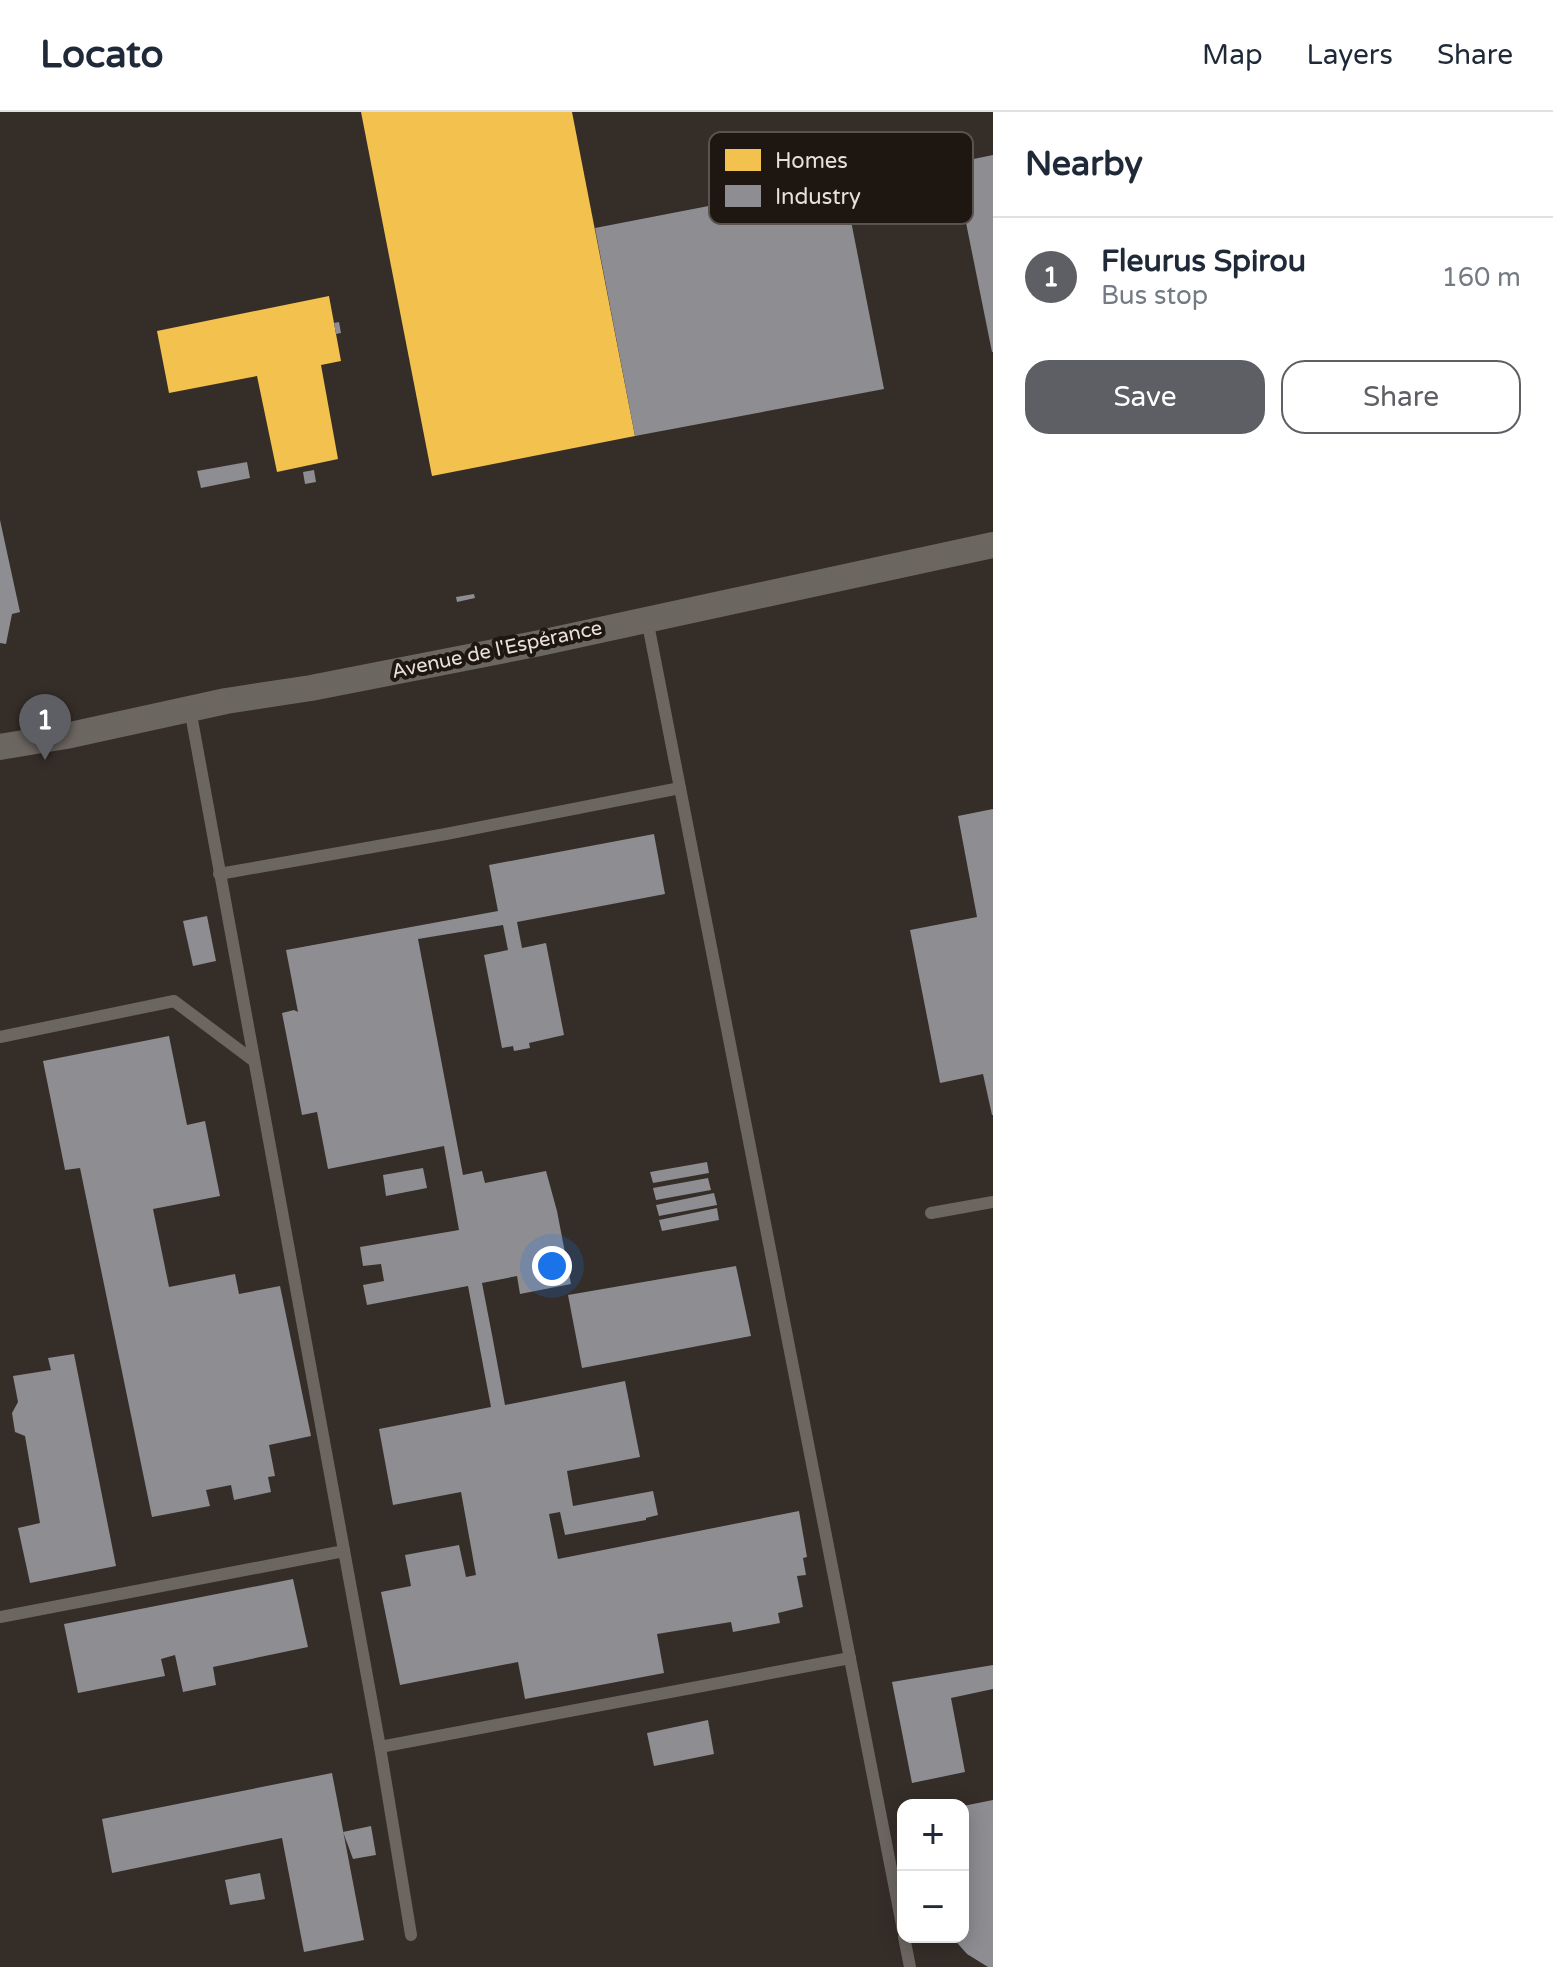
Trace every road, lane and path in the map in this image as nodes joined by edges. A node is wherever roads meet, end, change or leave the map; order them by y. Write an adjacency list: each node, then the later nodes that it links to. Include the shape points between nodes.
1 (993, 545): 2 (street, Avenue de l'Espérance)
2 (647, 619): 3 (street, Avenue de l'Espérance); 5 (lane)
3 (190, 709): 4 (street, Avenue de l'Espérance); 6 (lane)
4 (0, 747)
5 (680, 788): 6 (lane); 13 (lane)
6 (219, 874): 8 (lane)
7 (0, 1037): 8 (lane, via 174,1001)
8 (254, 1061): 11 (lane)
9 (993, 1202): 10 (lane)
10 (931, 1213)
11 (344, 1551): 12 (lane); 14 (lane)
12 (0, 1617)
13 (850, 1658): 14 (lane); 15 (lane)
14 (380, 1747): 16 (lane)
15 (897, 1899)
16 (411, 1935)
17 (905, 1943): 18 (lane)
18 (910, 1967)

